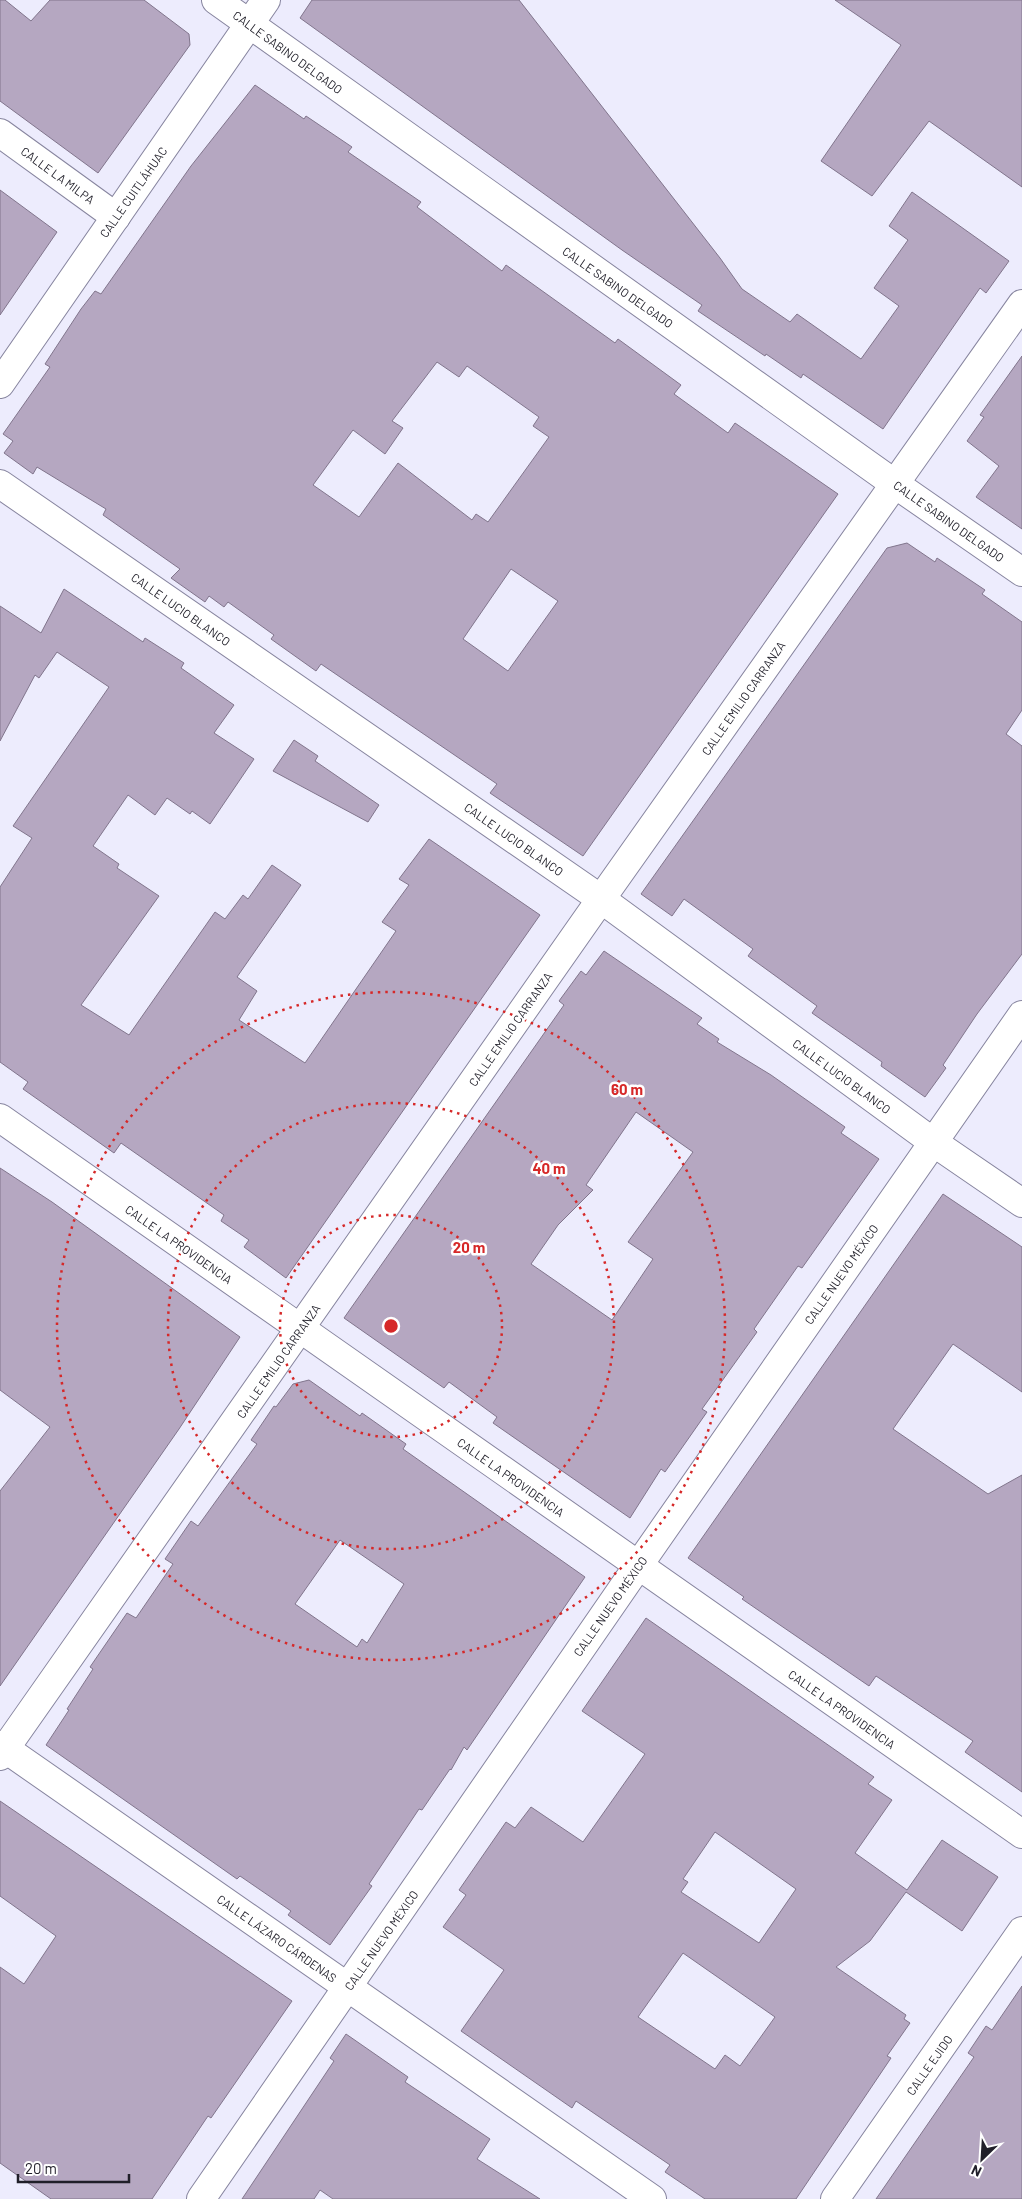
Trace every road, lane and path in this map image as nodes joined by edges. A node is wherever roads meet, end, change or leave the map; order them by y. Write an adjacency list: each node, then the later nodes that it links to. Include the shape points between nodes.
1 (216, 0): 3 (street, CALLE SABINO DELGADO)
2 (266, 0): 3 (street, CALLE CUITLÁHUAC)
3 (249, 24): 5 (street, CALLE CUITLÁHUAC); 9 (street, CALLE SABINO DELGADO)
4 (0, 133): 5 (street, CALLE LA MILPA)
5 (116, 217): 7 (street, CALLE CUITLÁHUAC)
6 (1022, 304): 9 (street, CALLE EMILIO CARRANZA)
7 (0, 384)
8 (0, 484): 11 (street, CALLE LUCIO BLANCO)
9 (895, 484): 10 (street, CALLE SABINO DELGADO); 11 (street, CALLE EMILIO CARRANZA)
10 (1022, 572)
11 (601, 899): 14 (street, CALLE LUCIO BLANCO); 16 (street, CALLE EMILIO CARRANZA)
12 (1022, 1015): 14 (street, CALLE NUEVO MÉXICO)
13 (0, 1118): 16 (street, CALLE LA PROVIDENCIA)
14 (933, 1142): 15 (street, CALLE LUCIO BLANCO); 17 (street, CALLE NUEVO MÉXICO)
15 (1022, 1203)
16 (300, 1329): 17 (street, CALLE LA PROVIDENCIA); 18 (street, CALLE EMILIO CARRANZA)
17 (638, 1566): 19 (street, CALLE LA PROVIDENCIA); 21 (street, CALLE NUEVO MÉXICO)
18 (2, 1750): 21 (street, CALLE LÁZARO CÁRDENAS)
19 (1022, 1834)
20 (1022, 1931): 24 (street, CALLE EJIDO)
21 (348, 1987): 22 (street, CALLE NUEVO MÉXICO); 23 (street, CALLE LÁZARO CÁRDENAS)
22 (201, 2199)
23 (652, 2199)
24 (835, 2199)

